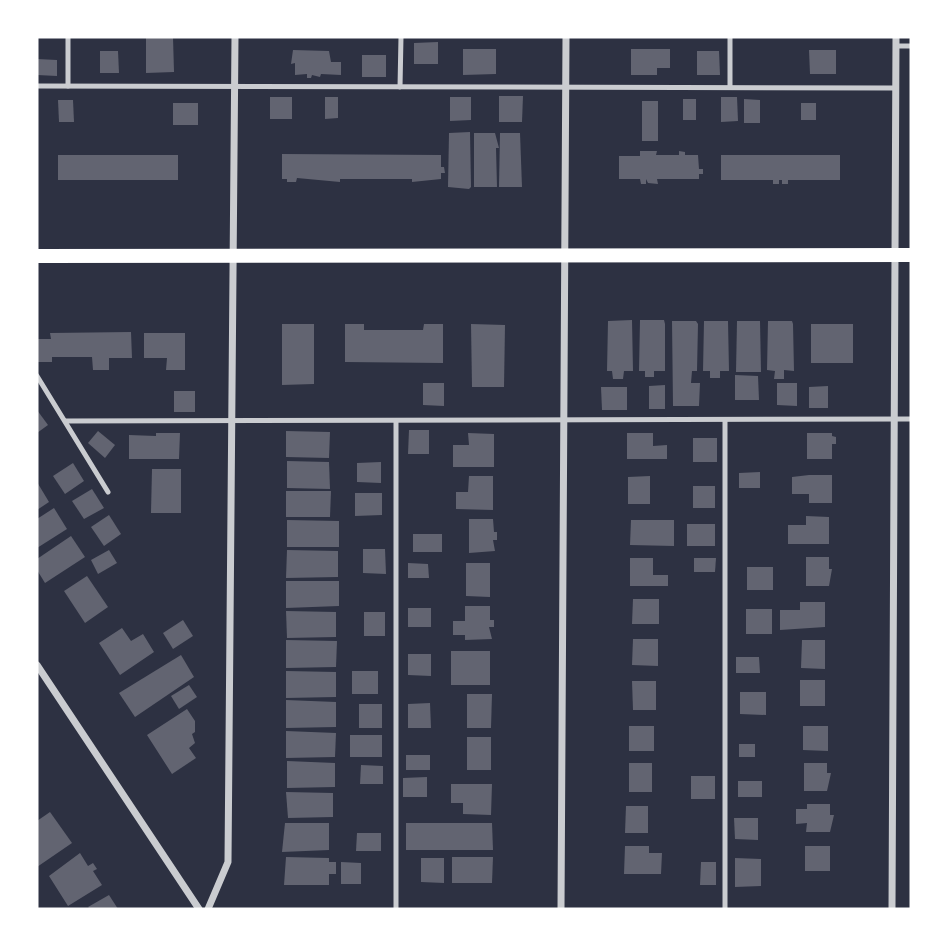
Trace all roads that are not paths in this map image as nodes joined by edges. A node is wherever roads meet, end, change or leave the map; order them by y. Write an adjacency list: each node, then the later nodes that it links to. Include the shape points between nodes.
1 (68, 37): 10 (lane)
2 (234, 37): 11 (street)
3 (401, 37): 12 (lane)
4 (566, 37): 13 (street)
5 (730, 37): 14 (lane)
6 (896, 37): 7 (street)
7 (896, 46): 8 (lane); 15 (street)
8 (911, 46)
9 (37, 86): 10 (lane)
10 (68, 86): 11 (lane)
11 (234, 87): 12 (lane); 19 (street)
12 (400, 87): 13 (lane)
13 (566, 87): 14 (lane); 20 (street)
14 (730, 87): 15 (lane)
15 (895, 88): 16 (street)
16 (895, 255): 17 (main road); 20 (main road); 22 (street)
17 (911, 255)
18 (37, 256): 19 (main road)
19 (234, 256): 20 (main road); 27 (street)
20 (564, 256): 24 (street)
21 (37, 376): 26 (lane)
22 (894, 419): 23 (lane); 25 (lane); 36 (street)
23 (911, 419)
24 (564, 420): 25 (lane); 28 (lane); 34 (street)
25 (725, 420): 35 (lane)
26 (65, 421): 27 (lane); 29 (lane)
27 (232, 421): 28 (lane); 32 (street, via 228,862)
28 (396, 421): 33 (lane)
29 (108, 492)
30 (37, 665): 31 (street)
31 (199, 909)
32 (208, 909)
33 (396, 909)
34 (561, 909)
35 (725, 909)
36 (892, 909)

